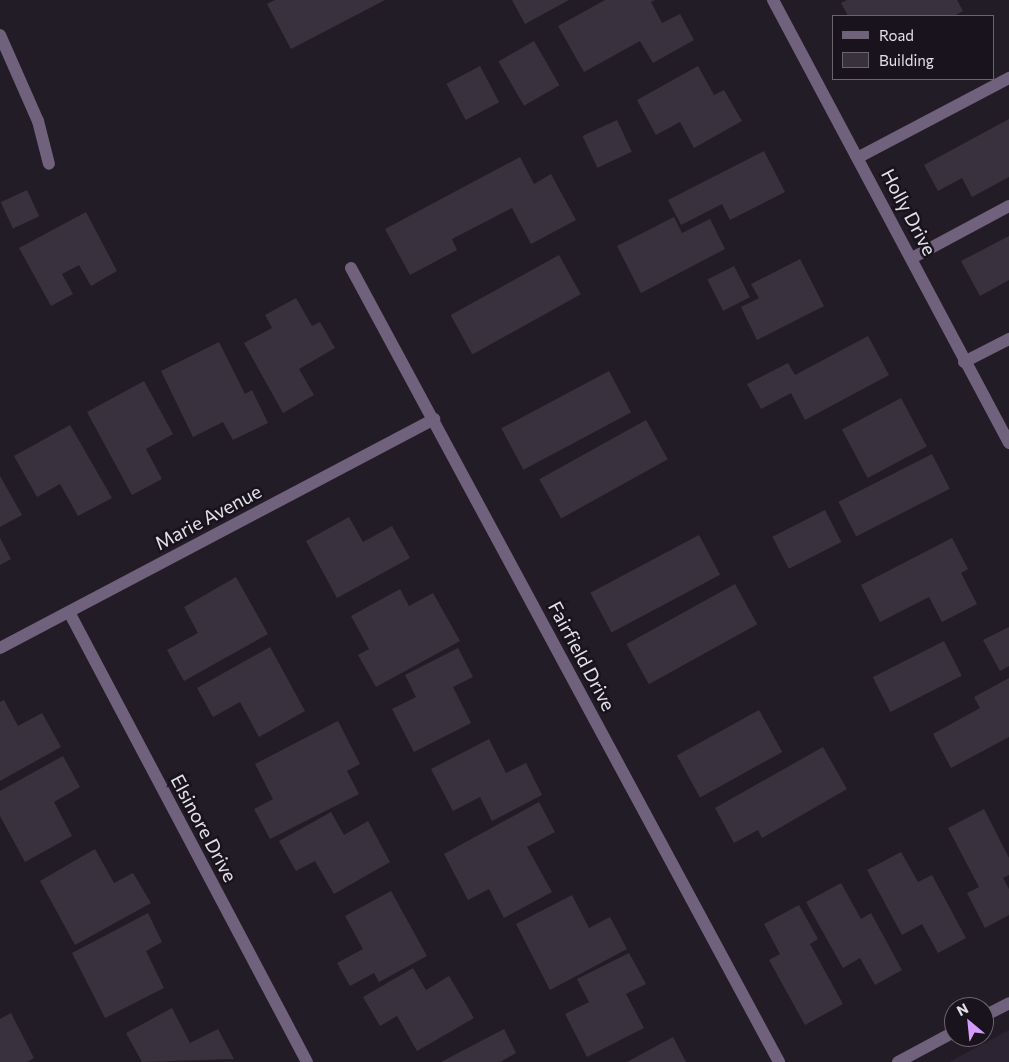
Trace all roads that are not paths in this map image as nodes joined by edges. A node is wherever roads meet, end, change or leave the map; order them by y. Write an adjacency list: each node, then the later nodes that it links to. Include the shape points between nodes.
1 (774, 0): 4 (street, Holly Drive)
2 (0, 35): 5 (street, via 38,121)
3 (1009, 78): 4 (street)
4 (858, 157): 7 (street, Holly Drive)
5 (49, 164)
6 (1009, 206): 7 (street)
7 (912, 258): 10 (street, Holly Drive)
8 (351, 268): 11 (street, Fairfield Drive)
9 (1009, 339): 10 (street)
10 (964, 362): 12 (street, Holly Drive)
11 (434, 420): 13 (street, Marie Avenue); 19 (street, Fairfield Drive)
12 (1009, 443)
13 (69, 612): 14 (street, Marie Avenue); 18 (street, Elsinore Drive)
14 (0, 648)
15 (1009, 1003): 16 (street)
16 (994, 1011)
17 (944, 1037): 20 (street)
18 (307, 1062)
19 (779, 1062)
20 (898, 1062)

